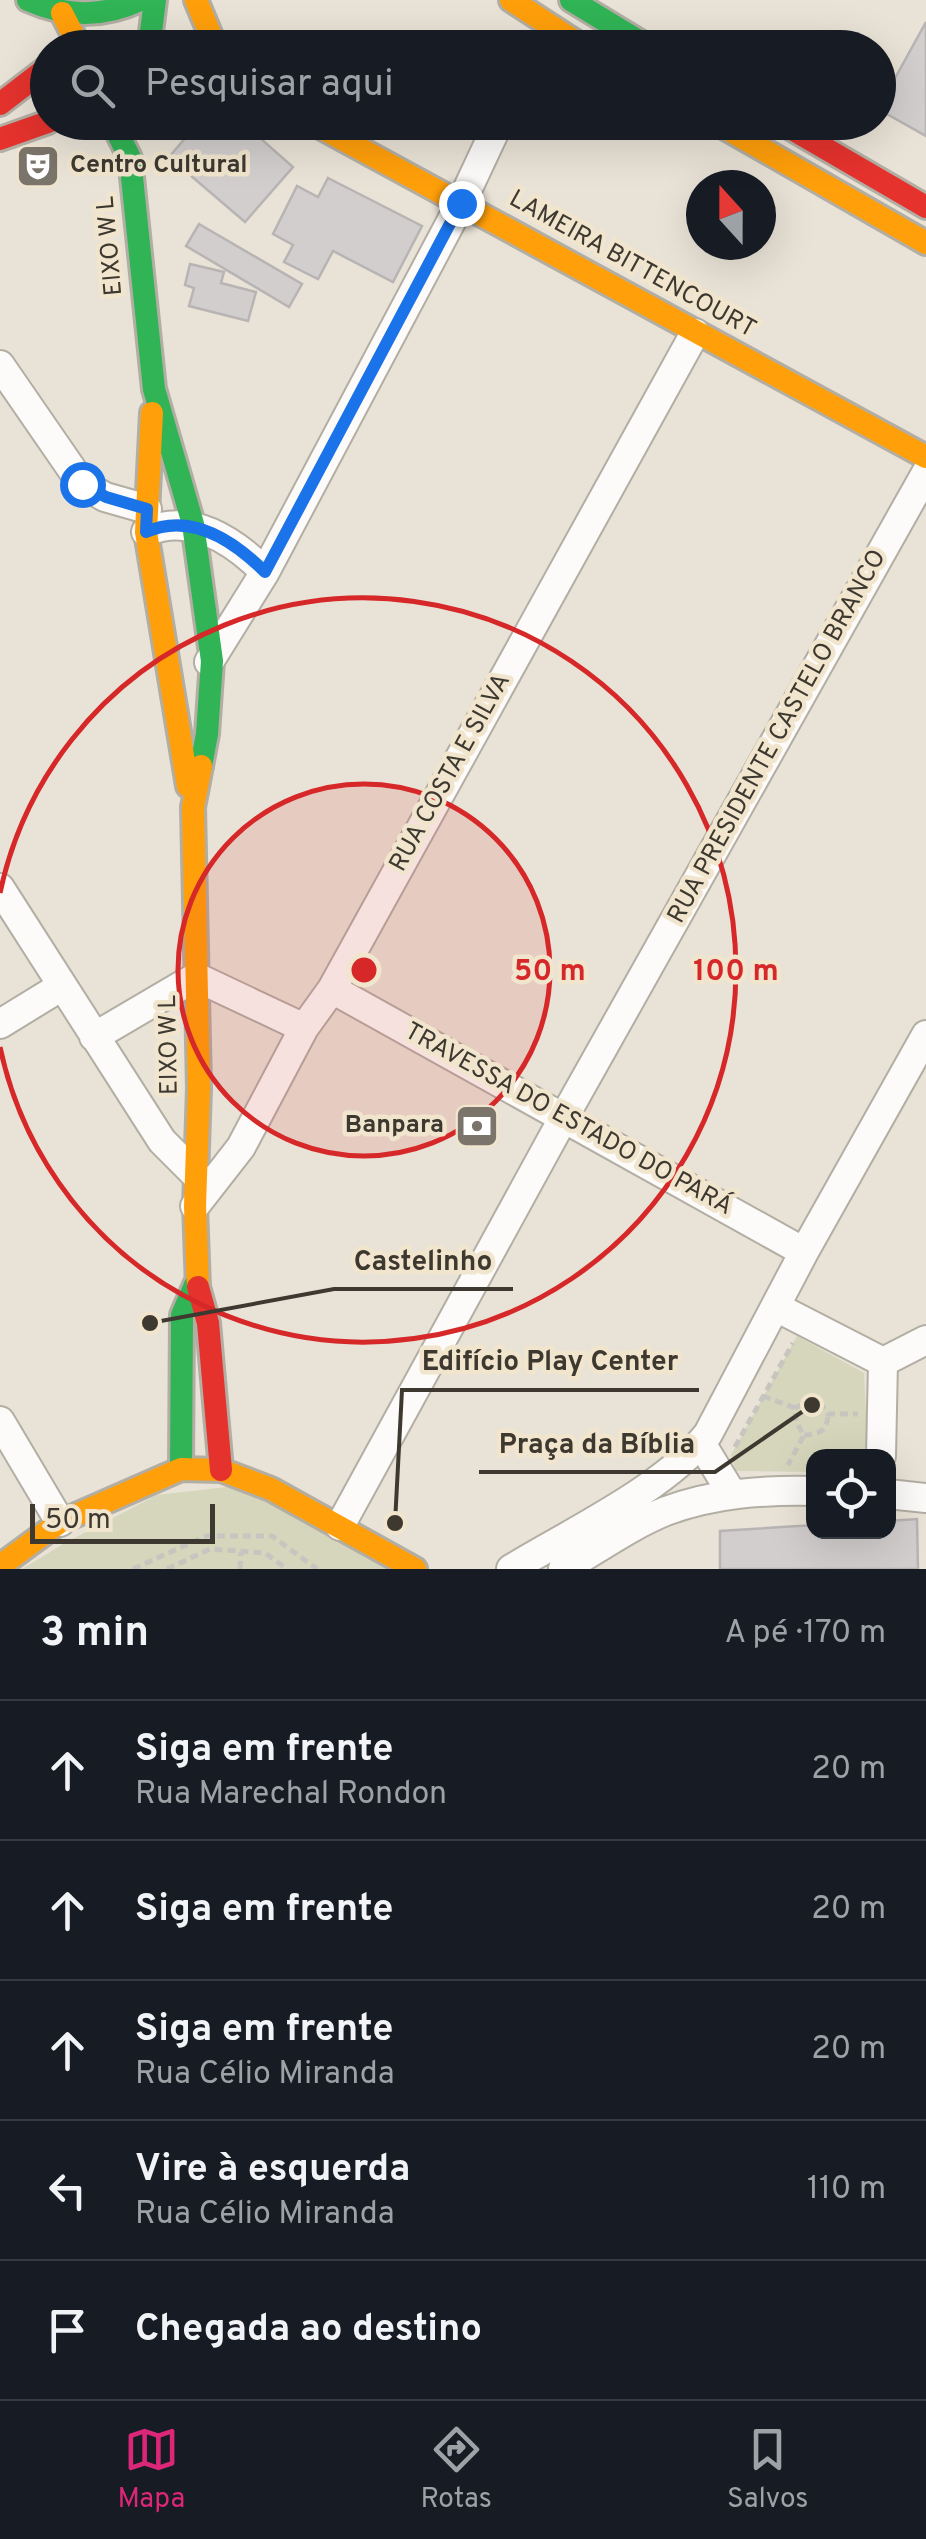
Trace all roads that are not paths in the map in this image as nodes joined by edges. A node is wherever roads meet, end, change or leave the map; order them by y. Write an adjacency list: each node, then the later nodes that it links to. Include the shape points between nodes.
1 (28, 0): 7 (street)
2 (156, 0): 10 (street)
3 (196, 0): 11 (street)
4 (511, 0): 12 (street)
5 (570, 0): 13 (street)
6 (134, 4): 7 (street, via 95,15); 9 (street)
7 (62, 13): 8 (street)
8 (70, 30)
9 (99, 30)
10 (152, 30)
11 (208, 30)
12 (535, 30)
13 (620, 30)
14 (30, 81): 15 (street)
15 (0, 104)
16 (30, 128): 17 (street)
17 (0, 139)
18 (121, 140): 24 (street)
19 (136, 140): 24 (street)
20 (344, 140): 25 (street, LAMEIRA BITTENCOURT)
21 (491, 140): 25 (street)
22 (746, 140): 27 (street)
23 (811, 140): 26 (street)
24 (130, 158): 30 (street, EIXO W L)
25 (461, 203): 28 (street, LAMEIRA BITTENCOURT); 35 (street)
26 (926, 206)
27 (926, 243)
28 (695, 332): 31 (street, LAMEIRA BITTENCOURT); 42 (street, RUA COSTA E SILVA)
29 (0, 365): 33 (street, via 82,484)
30 (154, 389): 33 (street, EIXO W L); 34 (street, EIXO W L)
31 (926, 456)
32 (926, 473): 47 (street, RUA PRESIDENTE CASTELO BRANCO)
33 (146, 520): 34 (street); 37 (street, EIXO W L)
34 (193, 524): 35 (street); 36 (street, EIXO W L)
35 (265, 572): 36 (street)
36 (212, 661): 37 (street); 38 (street, EIXO W L)
37 (170, 671): 38 (street, EIXO W L)
38 (193, 808): 40 (street, EIXO W L)
39 (0, 888): 41 (street)
40 (196, 977): 44 (street); 46 (street); 48 (street, EIXO W L)
41 (62, 986): 43 (street); 46 (street)
42 (332, 988): 44 (street, RUA COSTA E SILVA); 47 (street, TRAVESSA DO ESTADO DO PARÁ)
43 (0, 1024)
44 (304, 1028): 49 (street, RUA COSTA E SILVA, via 242,1148)
45 (926, 1035): 50 (street)
46 (94, 1036): 48 (street, via 162,1141)
47 (564, 1117): 50 (street, TRAVESSA DO ESTADO DO PARÁ); 65 (street, RUA PRESIDENTE CASTELO BRANCO)
48 (196, 1175): 49 (street, EIXO W L)
49 (195, 1206): 51 (street, EIXO W L)
50 (804, 1252): 52 (street)
51 (196, 1282): 58 (street, EIXO W L, via 182,1315); 59 (street, EIXO W L, via 208,1323)
52 (776, 1307): 54 (street); 56 (street)
53 (926, 1340): 54 (street)
54 (883, 1362): 57 (street)
55 (0, 1421): 64 (street)
56 (701, 1443): 61 (street); 68 (street, via 663,1477)
57 (881, 1449)
58 (181, 1469): 59 (street); 64 (street)
59 (221, 1470): 65 (street)
60 (806, 1482): 61 (street)
61 (732, 1494): 69 (street, via 665,1512)
62 (896, 1495): 63 (street)
63 (926, 1498)
64 (60, 1522): 66 (street)
65 (340, 1526): 67 (street)
66 (0, 1566)
67 (415, 1569)
68 (512, 1569)
69 (563, 1569)

